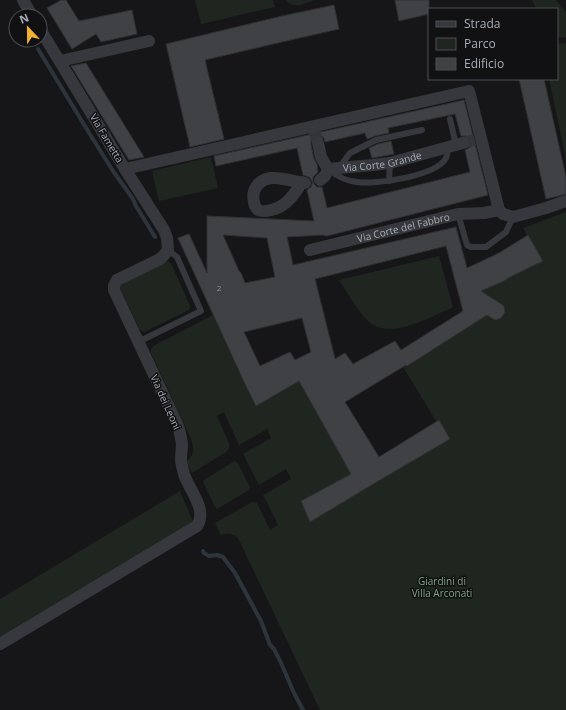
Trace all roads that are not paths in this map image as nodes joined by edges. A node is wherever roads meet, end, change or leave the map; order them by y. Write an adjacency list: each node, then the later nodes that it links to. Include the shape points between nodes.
1 (48, 41): 3 (street, Via Fametta)
2 (149, 41): 3 (street)
3 (60, 60): 10 (street, Via Fametta)
4 (450, 119): 7 (lane)
5 (422, 130): 9 (lane, via 376,140 350,153)
6 (318, 143): 9 (street, Via Corte Grande, via 321,157)
7 (456, 145): 8 (street, Via Corte Grande); 12 (lane, via 435,169)
8 (390, 162): 9 (street, Via Corte Grande); 12 (lane)
9 (334, 168): 11 (street); 12 (lane, via 336,175 359,183)
10 (125, 169): 14 (street, via 470,91 479,139); 17 (street, Via Fametta, via 164,230)
11 (320, 180)
12 (389, 181)
13 (566, 201): 16 (street)
14 (499, 210): 15 (street, Via Corte del Fabbro); 16 (street)
15 (458, 214): 16 (lane, via 467,245 471,247 486,247 506,232); 18 (street, Via Corte del Fabbro)
16 (513, 217)
17 (168, 250): 19 (street, Via dei Leoni, via 160,259 117,280 114,286); 19 (lane, via 177,257 201,311)
18 (310, 250)
19 (138, 342): 20 (street, Via dei Leoni, via 180,432 182,467 199,505 200,522 191,530)
20 (0, 644)

